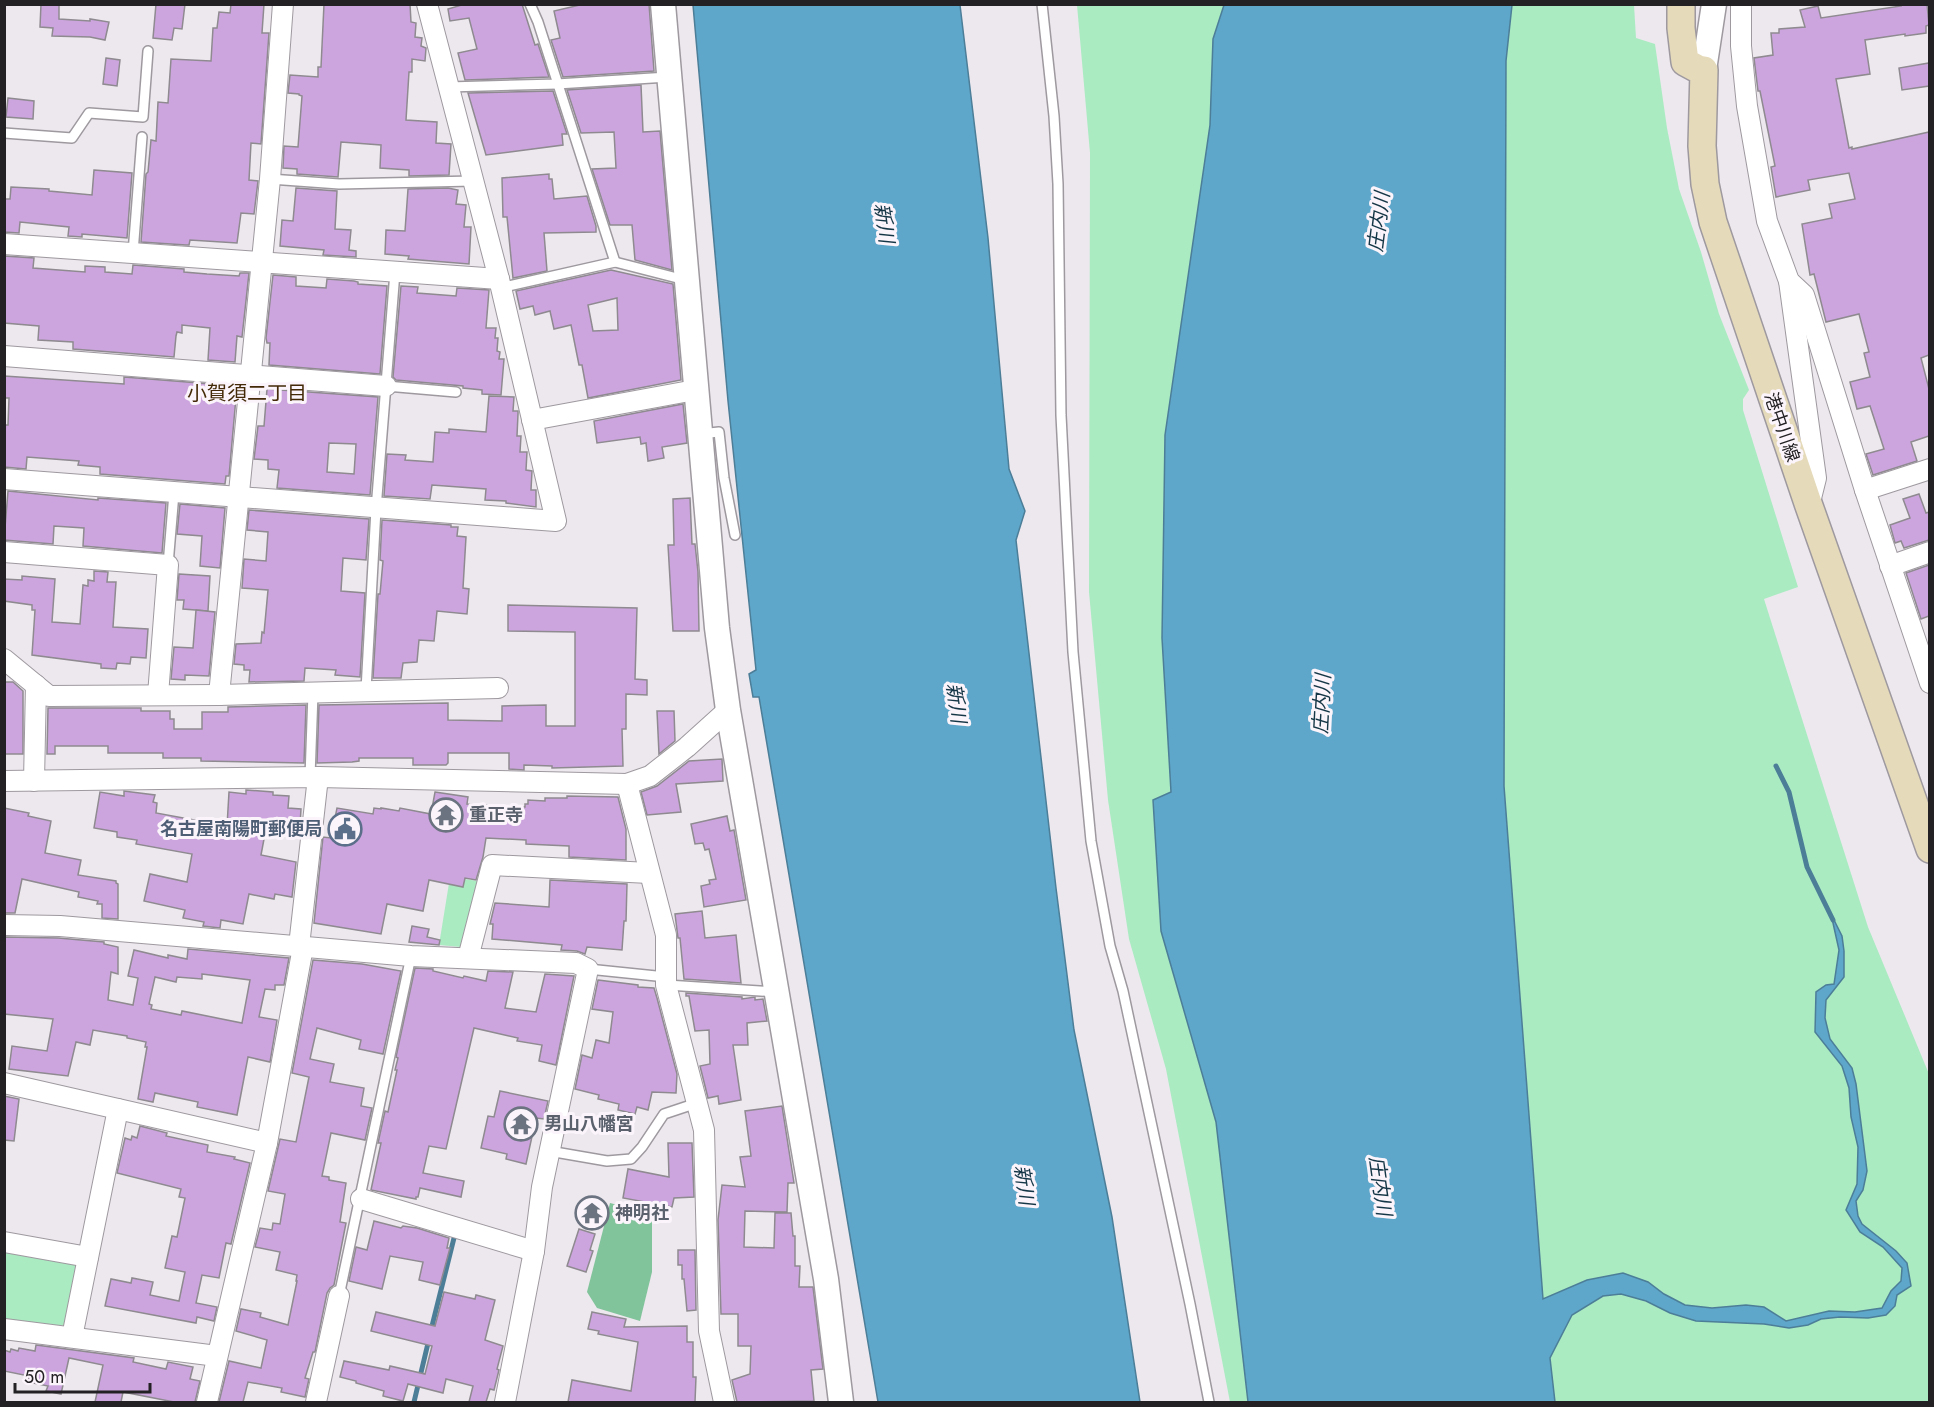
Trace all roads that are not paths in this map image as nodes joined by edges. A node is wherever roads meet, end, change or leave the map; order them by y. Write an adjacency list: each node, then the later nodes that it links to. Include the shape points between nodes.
1 (283, 4): 16 (street)
2 (427, 4): 13 (street)
3 (530, 4): 12 (lane)
4 (663, 4): 11 (street)
5 (1042, 4): 86 (lane, via 1058,184 1061,415 1073,652 1091,841 1110,946 1123,991)
6 (1681, 4): 10 (main road, via 1685,62)
7 (1714, 4): 10 (street)
8 (1741, 4): 24 (street, via 1747,106 1767,221)
9 (148, 51): 14 (lane, via 144,117 89,113 72,138)
10 (1704, 70): 38 (main road, 港中川線, via 1702,146 1713,222)
11 (668, 77): 12 (lane); 23 (street)
12 (556, 84): 13 (lane); 21 (lane)
13 (448, 87): 17 (street)
14 (4, 133)
15 (142, 137): 19 (lane)
16 (270, 179): 17 (lane, via 339,184); 20 (street)
17 (473, 181): 25 (street)
18 (4, 244): 19 (street)
19 (133, 253): 20 (street)
20 (263, 262): 22 (street); 27 (street)
21 (615, 262): 23 (lane); 25 (lane)
22 (395, 272): 25 (street); 28 (lane)
23 (686, 281): 29 (street)
24 (1789, 281): 35 (street, via 1804,295); 38 (street, via 1816,478)
25 (500, 284): 31 (street)
26 (4, 356): 27 (street)
27 (252, 376): 28 (street); 37 (street)
28 (386, 386): 30 (lane); 39 (lane)
29 (695, 390): 31 (street); 32 (street)
30 (456, 392)
31 (532, 420): 39 (street, via 556,521)
32 (699, 434): 40 (lane, via 719,432); 54 (street)
33 (1929, 469): 35 (street)
34 (4, 479): 36 (street)
35 (1865, 490): 44 (street)
36 (174, 493): 37 (street); 43 (lane)
37 (238, 498): 39 (street); 53 (street)
38 (1809, 506): 59 (main road, 港中川線)
39 (376, 508): 50 (lane)
40 (735, 535)
41 (4, 552): 43 (street)
42 (1929, 552): 44 (street)
43 (168, 565): 52 (street)
44 (1890, 566): 45 (street)
45 (1922, 634): 47 (street)
46 (4, 659): 48 (street)
47 (1929, 683)
48 (36, 685): 52 (street, via 49,696); 57 (street)
49 (498, 688): 50 (street)
50 (366, 690): 51 (street)
51 (314, 692): 53 (street); 55 (lane)
52 (158, 695): 53 (street)
53 (219, 695)
54 (728, 710): 58 (street, via 650,776); 67 (street)
55 (314, 777): 57 (street); 58 (street); 62 (street)
56 (4, 781): 57 (street)
57 (34, 781)
58 (627, 784): 60 (street)
59 (1929, 849)
60 (650, 873): 64 (street, via 492,865); 66 (street, via 666,935)
61 (4, 925): 62 (street)
62 (301, 946): 63 (street); 71 (street)
63 (411, 956): 64 (street); 73 (lane)
64 (468, 958): 65 (street, via 576,963)
65 (588, 969): 66 (lane); 72 (street)
66 (666, 981): 67 (lane); 69 (street)
67 (778, 992): 85 (street, via 826,1279)
68 (4, 1083): 70 (street)
69 (697, 1103): 72 (lane, via 664,1114 631,1159 607,1161); 84 (street, via 704,1130 708,1331)
70 (118, 1109): 71 (street); 76 (street)
71 (267, 1143): 80 (street)
72 (549, 1151): 75 (street)
73 (361, 1198): 75 (street); 77 (lane)
74 (4, 1242): 76 (street)
75 (534, 1251): 83 (street)
76 (88, 1257): 79 (street)
77 (339, 1296): 82 (street)
78 (4, 1329): 79 (street)
79 (72, 1337): 80 (street)
80 (217, 1356): 81 (street)
81 (207, 1402)
82 (316, 1402)
83 (505, 1402)
84 (724, 1402)
85 (841, 1402)
86 (1209, 1402)

